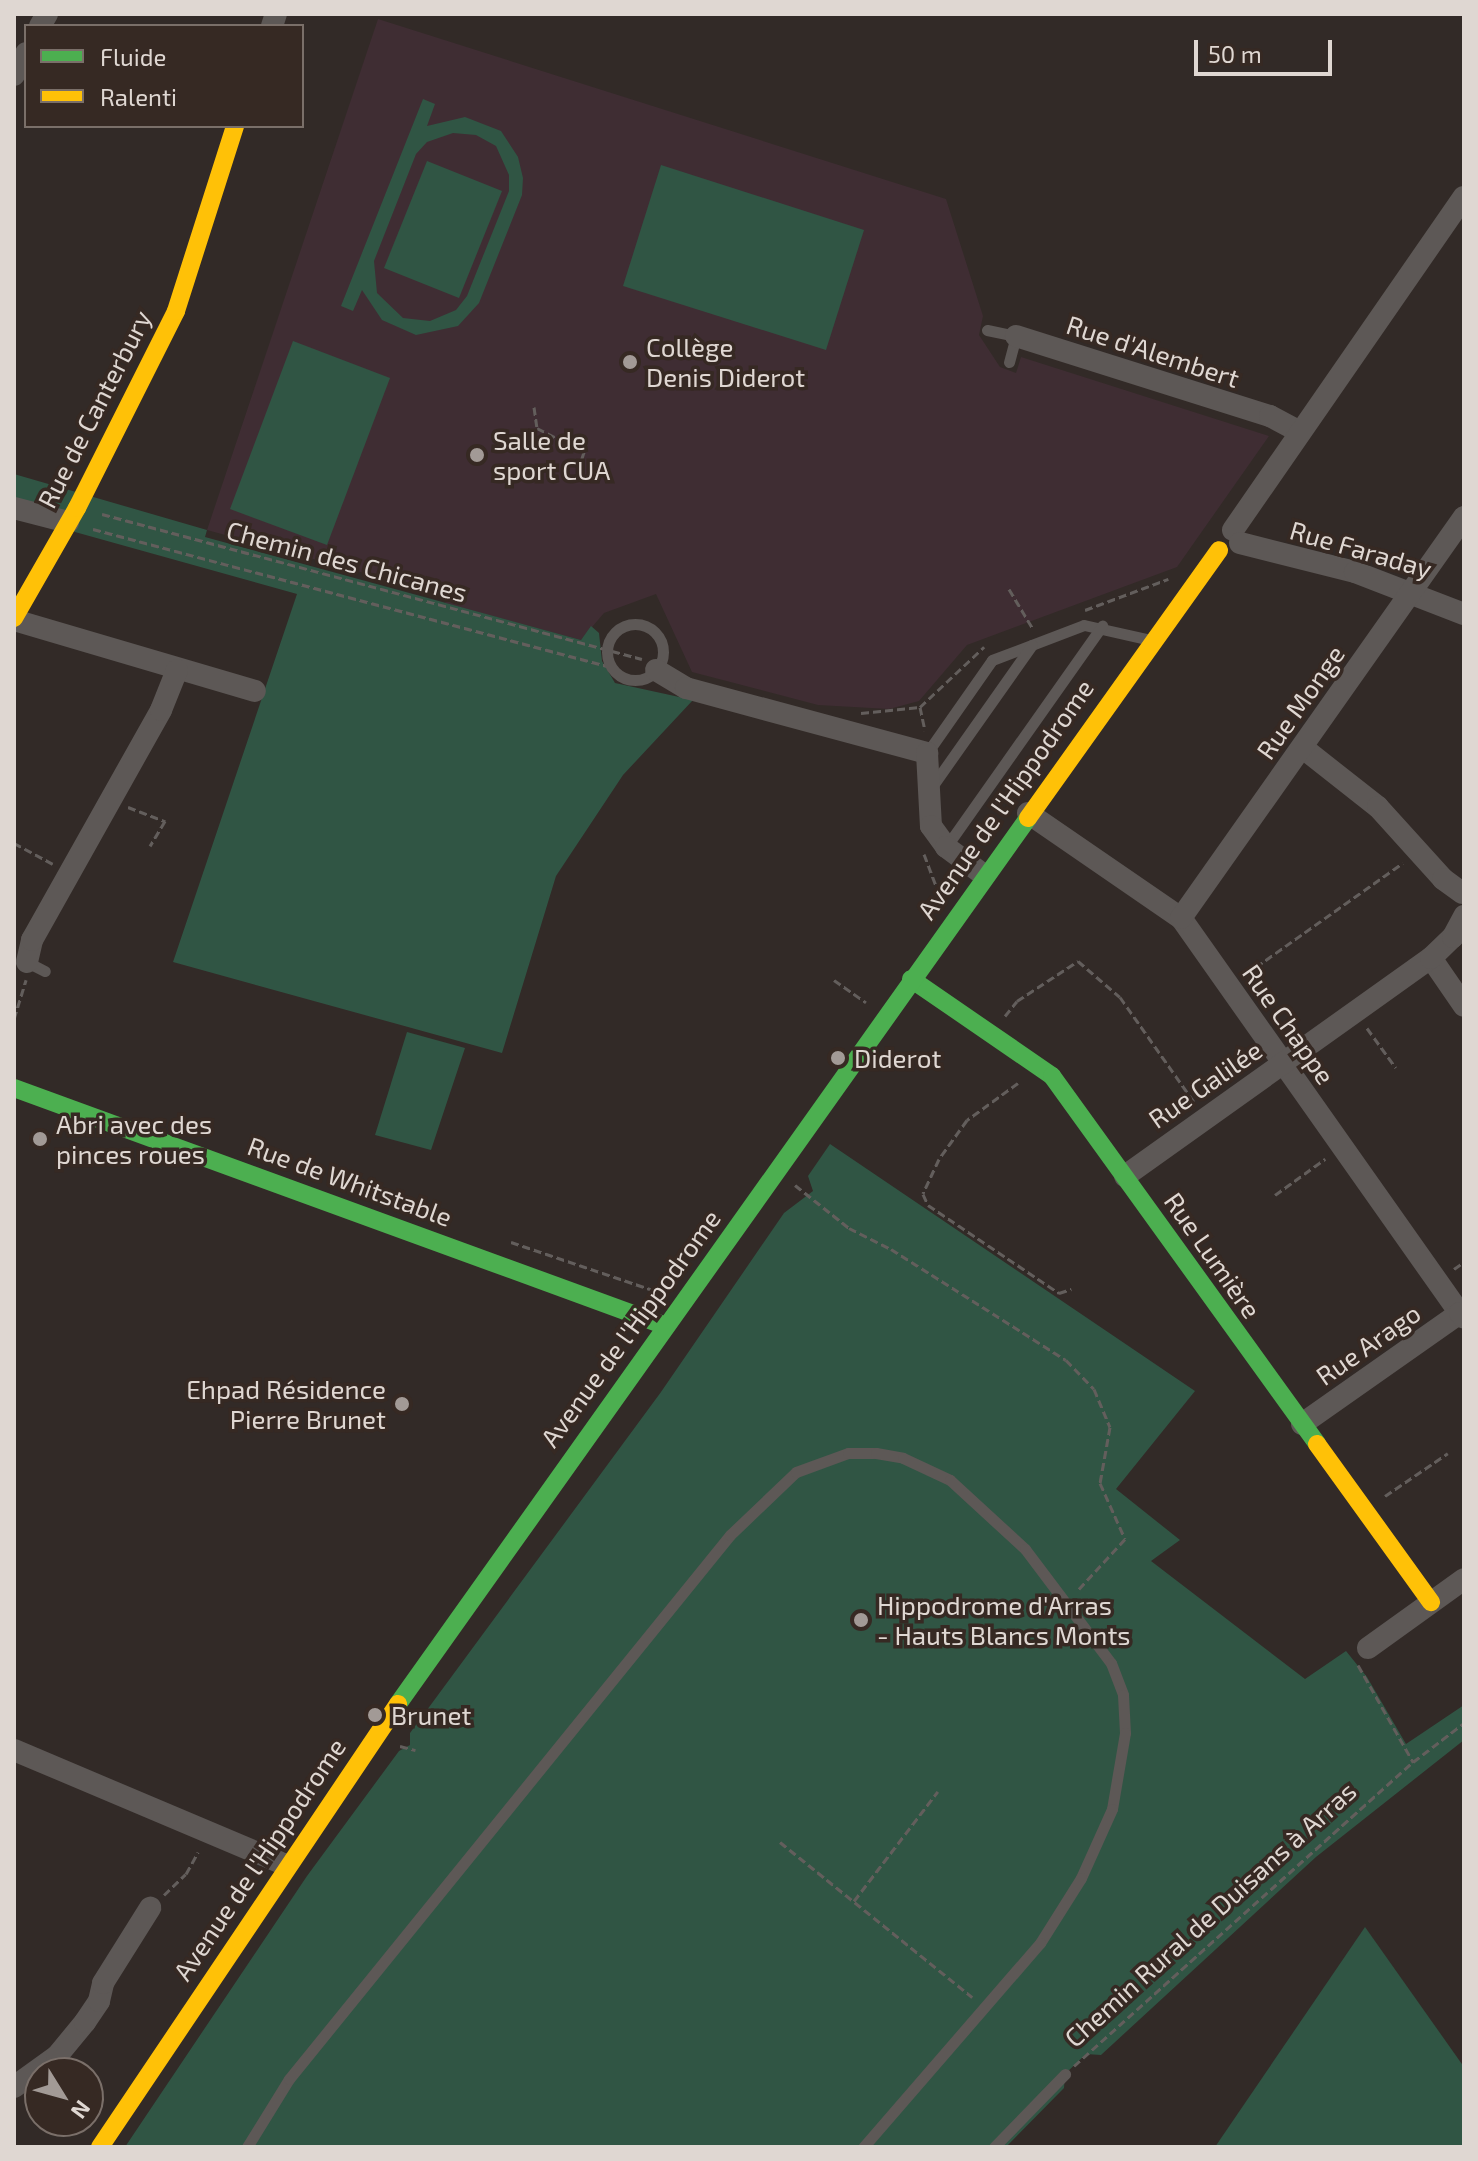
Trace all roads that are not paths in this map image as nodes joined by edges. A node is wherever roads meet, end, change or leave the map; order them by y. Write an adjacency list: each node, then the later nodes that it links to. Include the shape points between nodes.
1 (234, 128): 8 (street, Rue de Canterbury, via 176,311)
2 (1464, 197): 6 (street, Avenue de l'Hippodrome)
3 (987, 330): 4 (lane, Rue d'Alembert)
4 (1016, 336): 5 (lane); 6 (street, Rue d'Alembert, via 1270,416)
5 (1009, 362)
6 (1300, 432): 10 (street, Avenue de l'Hippodrome)
7 (14, 508): 8 (street)
8 (73, 515): 13 (street, Rue de Canterbury)
9 (1464, 517): 11 (street, Rue Monge)
10 (1231, 541): 11 (street, Rue Faraday); 15 (street, Avenue de l'Hippodrome)
11 (1413, 591): 12 (street, Rue Faraday); 20 (street, Rue Monge)
12 (1464, 614)
13 (14, 619): 18 (street)
14 (1102, 626): 15 (lane); 16 (lane, via 1084,625); 24 (lane)
15 (1152, 640): 23 (street, Avenue de l'Hippodrome)
16 (1032, 644): 21 (lane, via 992,660); 22 (lane)
17 (658, 667): 17 (lane, via 660,639 640,625 619,630 607,650 611,667 633,680); 21 (street, via 686,688)
18 (177, 670): 19 (street); 30 (street, via 167,699 32,940)
19 (255, 691)
20 (1303, 748): 26 (street, via 1378,807); 28 (street, Rue Monge)
21 (923, 751): 22 (street)
22 (926, 794): 24 (street, via 931,826)
23 (1028, 813): 25 (street, Avenue de l'Hippodrome); 28 (street, Rue Chappe)
24 (946, 847): 25 (street)
25 (984, 875): 31 (street, Avenue de l'Hippodrome)
26 (1463, 895)
27 (1464, 916): 29 (street, Rue Galilée, via 1453,937)
28 (1181, 918): 33 (street, Rue Chappe)
29 (1431, 958): 32 (street); 33 (street, Rue Galilée)
30 (36, 967)
31 (911, 979): 35 (street, Rue Lumière, via 1039,1064); 37 (street, Avenue de l'Hippodrome)
32 (1464, 1006)
33 (1284, 1063): 35 (street, Rue Galilée); 36 (street, Rue Chappe)
34 (14, 1088): 37 (street, Rue de Whitstable)
35 (1125, 1176): 38 (street, Rue Lumière)
36 (1462, 1316): 38 (street, Rue Arago)
37 (666, 1326): 43 (street, Avenue de l'Hippodrome)
38 (1302, 1424): 40 (street, Rue Lumière)
39 (1464, 1579): 40 (street)
40 (1431, 1602): 41 (street)
41 (1368, 1648)
42 (14, 1750): 43 (street)
43 (286, 1865): 47 (street, Avenue de l'Hippodrome)
44 (150, 1908): 46 (street, via 85,2022 57,2056)
45 (1065, 2074): 50 (lane, Chemin Rural de Duisans à Arras)
46 (14, 2087)
47 (100, 2147)
48 (247, 2147): 49 (lane, via 289,2079 730,1535 796,1472 848,1453 876,1453 929,1468 988,1512 1067,1600 1111,1663 1123,1695 1122,1775 1081,1878 1040,1943)
49 (863, 2147)
50 (994, 2147)

